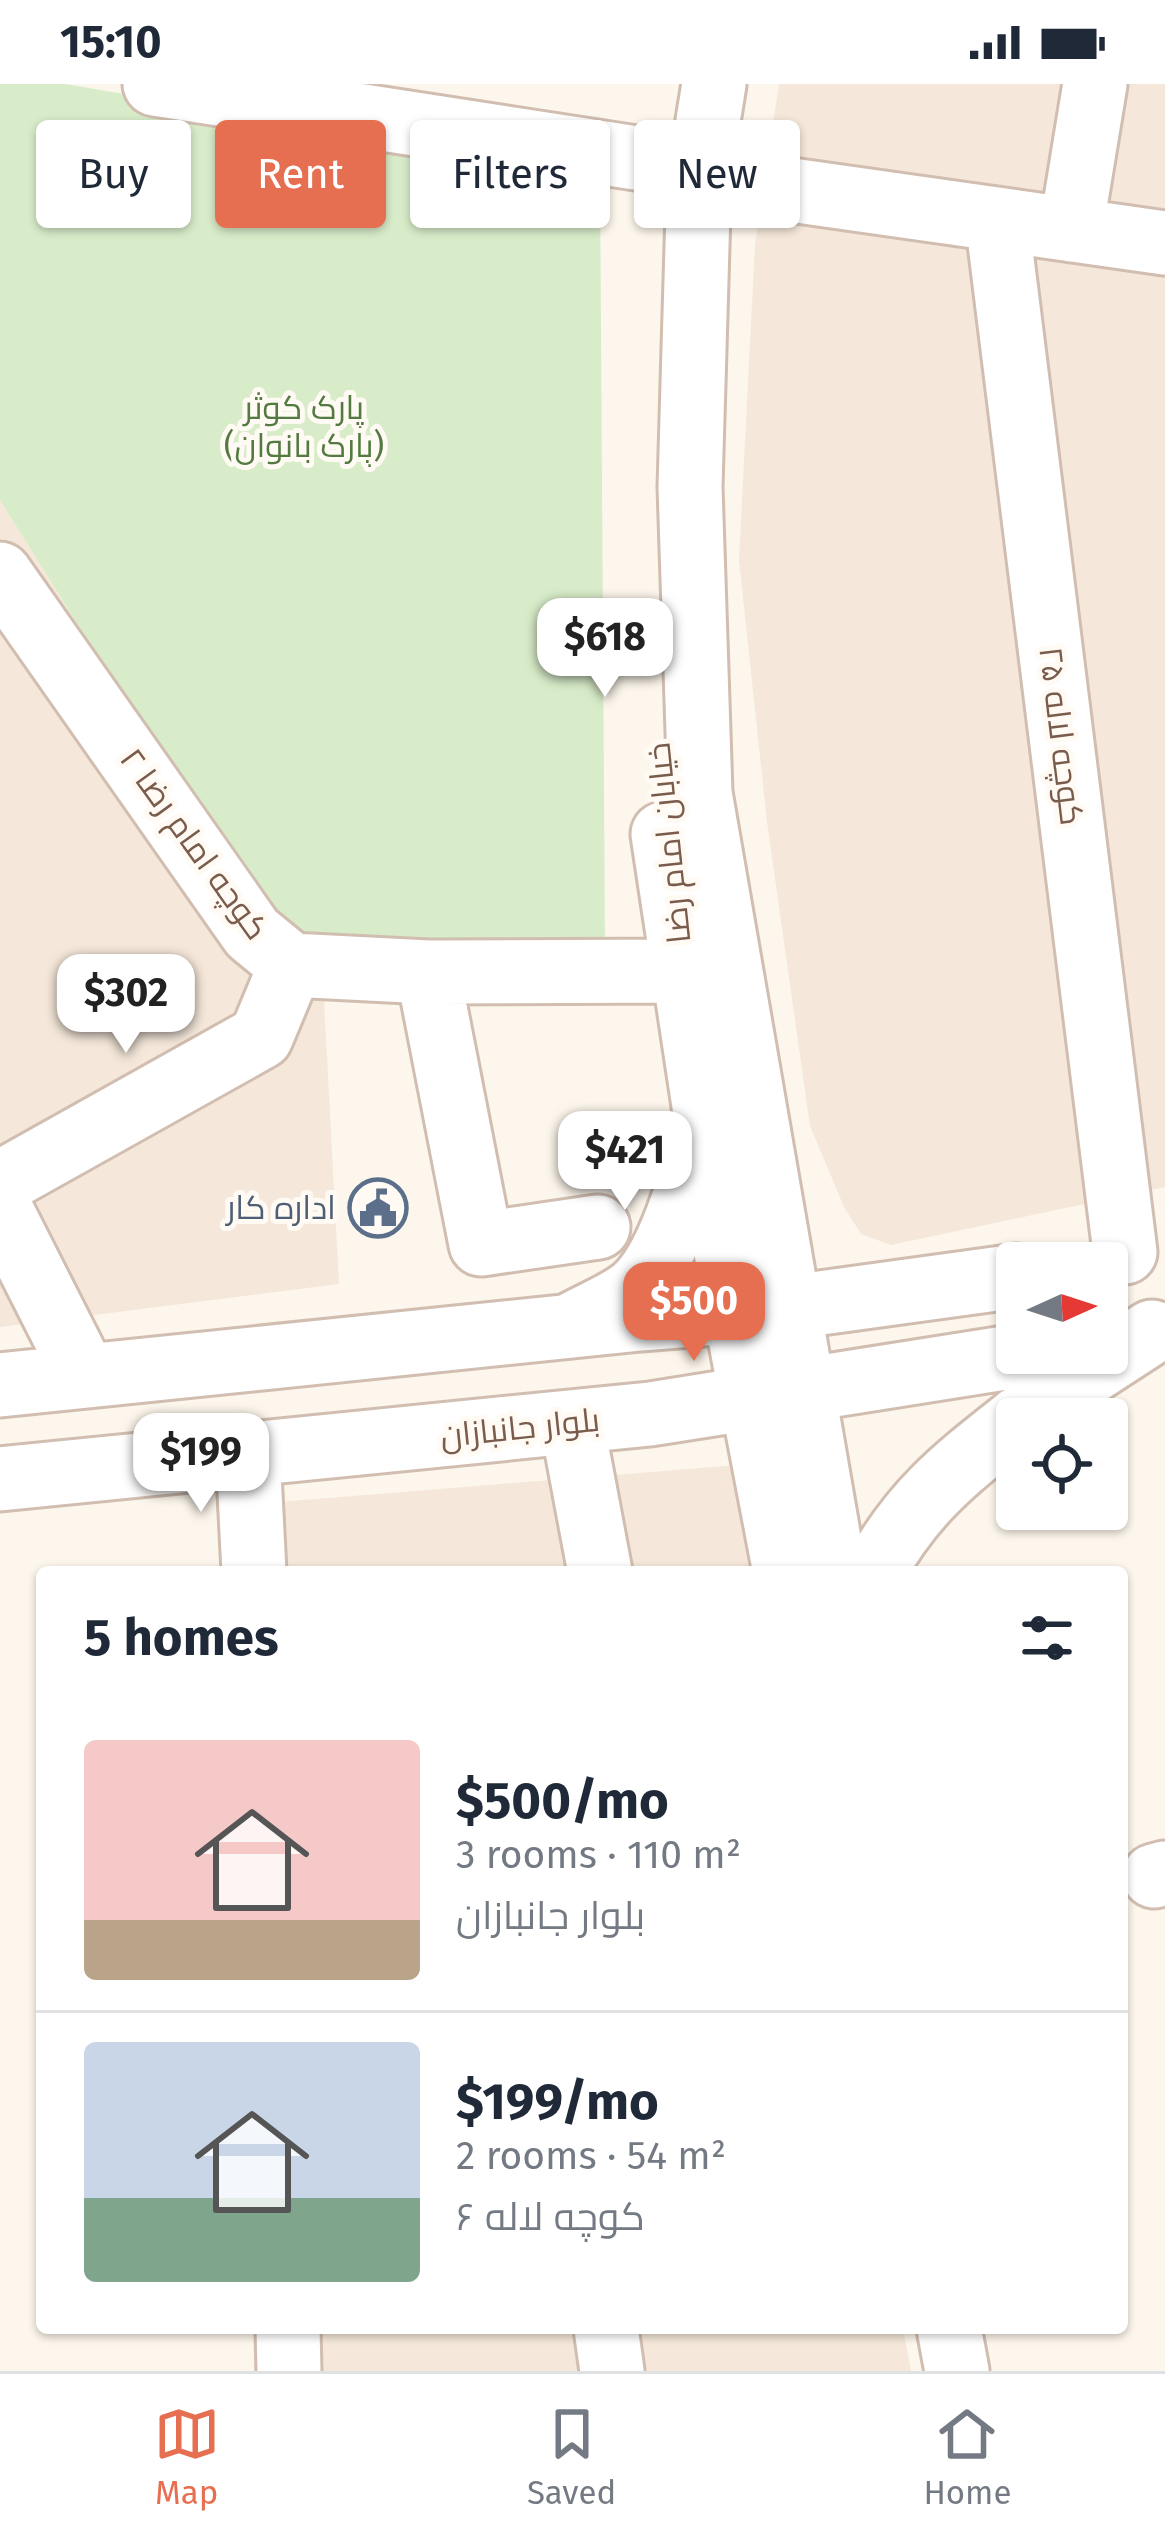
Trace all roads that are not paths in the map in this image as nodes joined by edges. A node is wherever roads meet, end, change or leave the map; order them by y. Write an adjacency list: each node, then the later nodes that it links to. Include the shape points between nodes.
1 (155, 84): 7 (street)
2 (674, 84): 5 (street, خیابان امام رضا)
3 (715, 84): 6 (street, خیابان امام رضا)
4 (1095, 84): 11 (street)
5 (677, 120)
6 (701, 120)
7 (634, 161)
8 (800, 188): 9 (street)
9 (997, 219): 11 (street); 22 (street, کوچه لاله ۲۵)
10 (675, 228): 14 (street, خیابان امام رضا, via 649,491)
11 (1071, 230): 12 (street)
12 (1165, 243)
13 (0, 574): 15 (street, کوچه امام رضا ۲, via 252,933)
14 (680, 795): 16 (street, خیابان امام رضا); 24 (street, خیابان امام رضا)
15 (291, 965): 17 (street, کوچه امام رضا ۲); 19 (street, via 261,1037)
16 (684, 971): 17 (street, کوچه امام رضا ۲); 18 (street, خیابان امام رضا)
17 (428, 972): 21 (street, via 481,1244)
18 (705, 1112): 24 (street, خیابان امام رضا); 26 (street, via 692,1184 635,1289)
19 (0, 1183)
20 (0, 1208): 29 (street)
21 (598, 1227)
22 (1121, 1242)
23 (996, 1280): 24 (street)
24 (763, 1310): 25 (street); 31 (street)
25 (640, 1319): 26 (street); 33 (street, via 662,1345 666,1378)
26 (565, 1329): 29 (street)
27 (1141, 1334): 32 (street)
28 (996, 1359): 31 (street, بلوار جانبازان)
29 (85, 1376): 30 (street)
30 (0, 1385)
31 (778, 1394): 33 (street, بلوار جانبازان); 40 (street); 41 (street)
32 (1048, 1398)
33 (650, 1414): 34 (street, بلوار جانبازان)
34 (572, 1423): 36 (street, بلوار جانبازان); 39 (street)
35 (996, 1436): 42 (street, via 899,1526)
36 (248, 1454): 37 (street, بلوار جانبازان); 38 (street)
37 (0, 1479)
38 (254, 1566)
39 (599, 1566)
40 (784, 1566)
41 (830, 1566)
42 (877, 1566)
43 (288, 2334): 46 (street)
44 (607, 2334): 47 (street)
45 (950, 2334): 48 (street)
46 (289, 2371)
47 (612, 2371)
48 (957, 2371)

